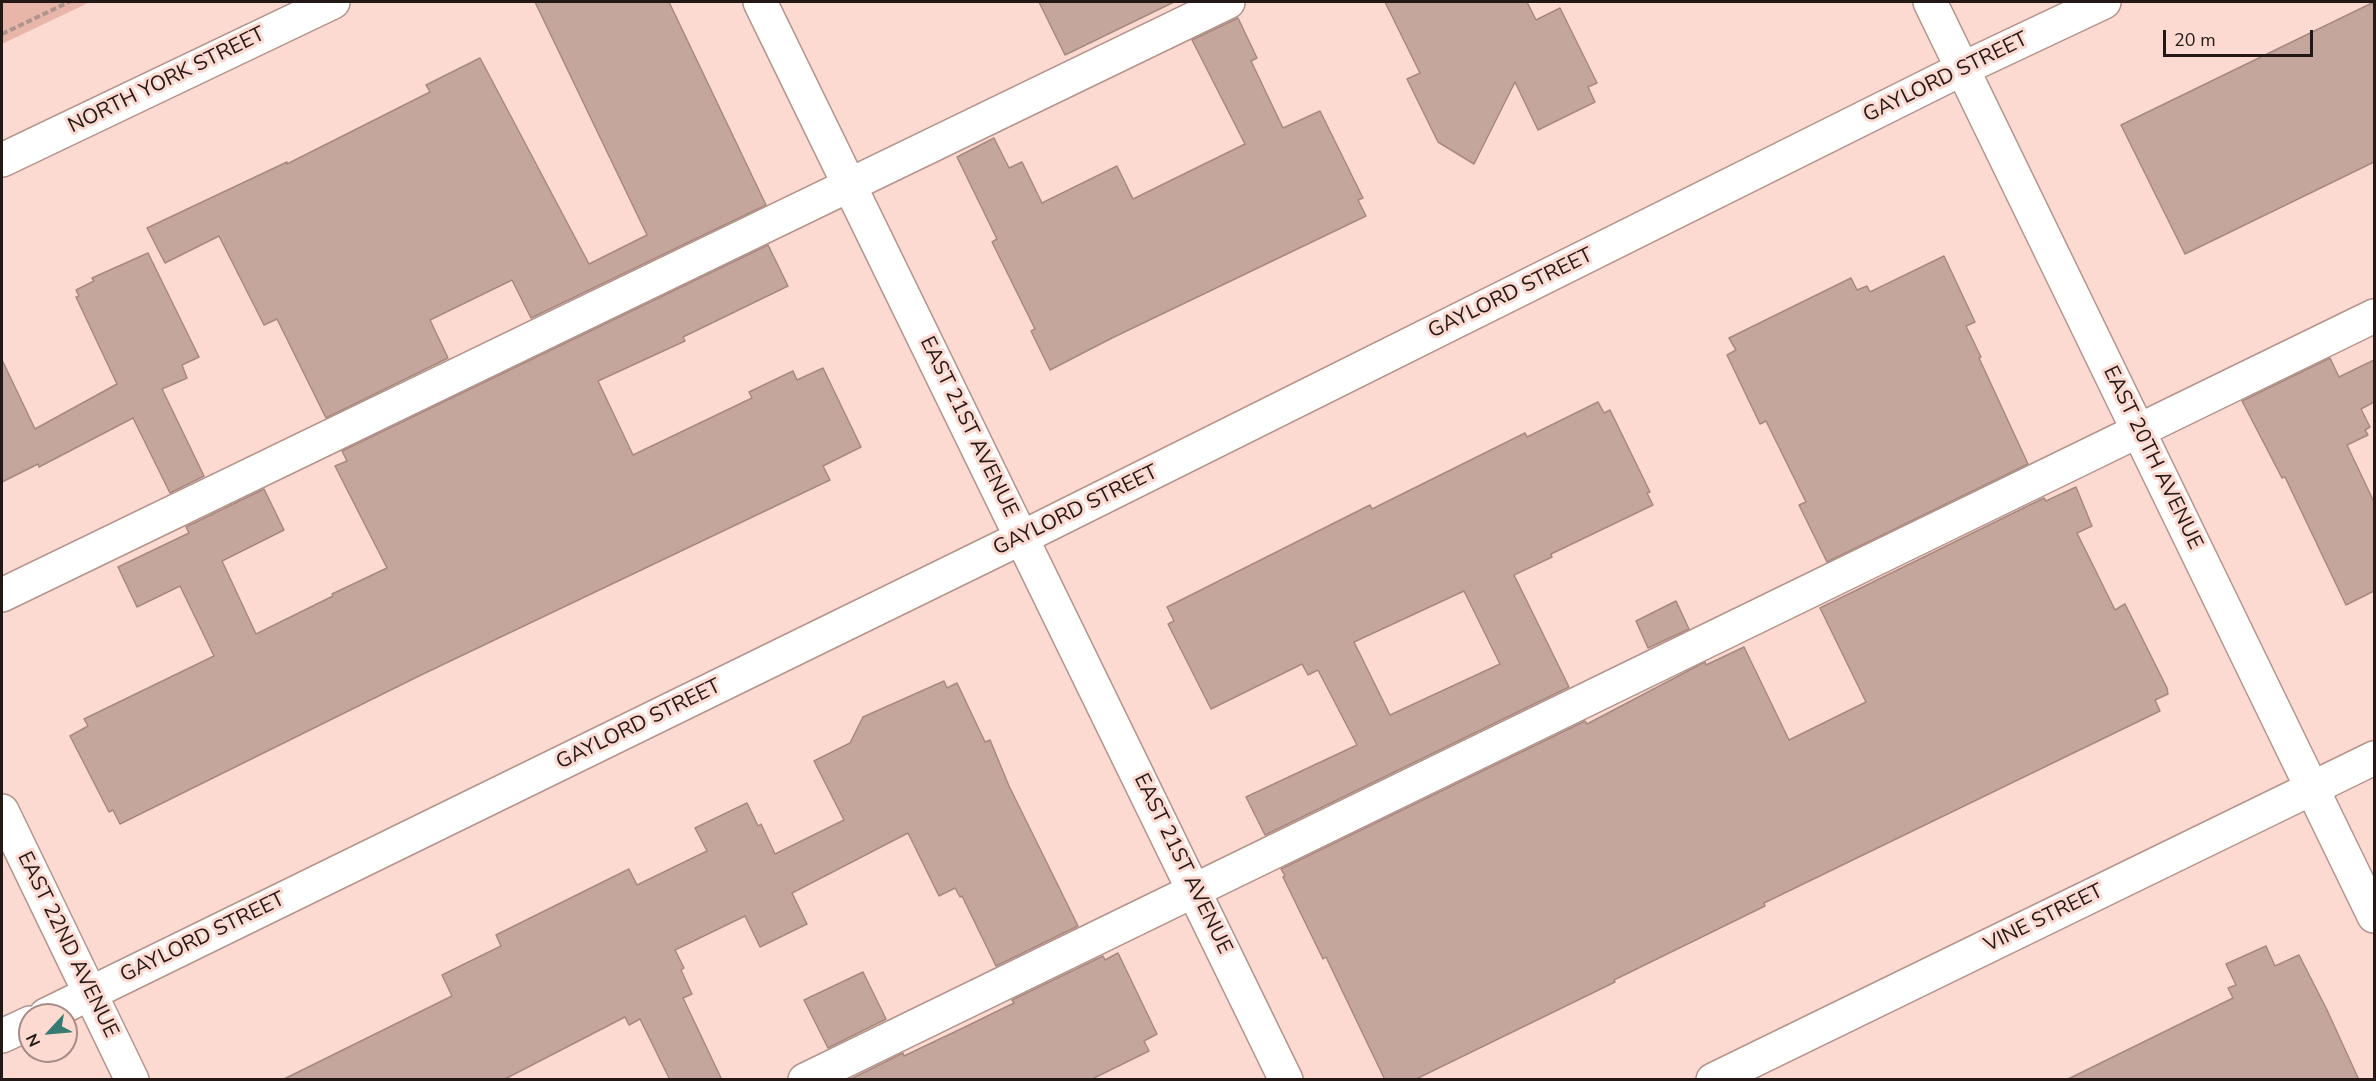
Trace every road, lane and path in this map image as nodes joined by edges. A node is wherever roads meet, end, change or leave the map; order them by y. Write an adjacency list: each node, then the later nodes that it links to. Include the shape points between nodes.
1 (69, 2): 7 (path)
2 (333, 2): 9 (street, NORTH YORK STREET)
3 (760, 2): 10 (street, EAST 21ST AVENUE)
4 (1228, 2): 10 (street)
5 (1930, 2): 8 (street, EAST 20TH AVENUE)
6 (2103, 2): 8 (street, GAYLORD STREET)
7 (2, 34)
8 (1962, 69): 12 (street, EAST 20TH AVENUE); 13 (street, GAYLORD STREET)
9 (2, 160)
10 (851, 185): 13 (street, EAST 21ST AVENUE); 14 (street)
11 (2374, 316): 12 (street)
12 (2139, 430): 16 (street, EAST 20TH AVENUE); 18 (street)
13 (1021, 538): 18 (street, EAST 21ST AVENUE); 20 (street, GAYLORD STREET)
14 (2, 595)
15 (2374, 758): 16 (street, VINE STREET)
16 (2312, 789): 19 (street, EAST 20TH AVENUE); 27 (street, VINE STREET)
17 (2, 811): 20 (street, EAST 22ND AVENUE)
18 (1195, 890): 25 (street); 26 (street, EAST 21ST AVENUE)
19 (2374, 916)
20 (90, 993): 21 (street, GAYLORD STREET); 24 (street, EAST 22ND AVENUE)
21 (70, 1003)
22 (18, 1029): 23 (street)
23 (2, 1036)
24 (132, 1080)
25 (805, 1080)
26 (1286, 1080)
27 (1713, 1080)

